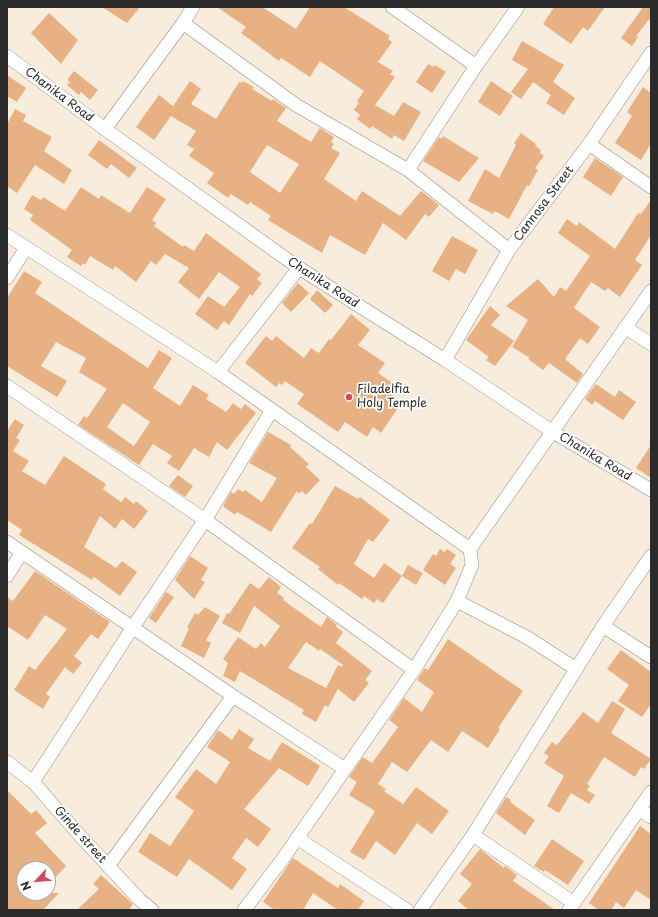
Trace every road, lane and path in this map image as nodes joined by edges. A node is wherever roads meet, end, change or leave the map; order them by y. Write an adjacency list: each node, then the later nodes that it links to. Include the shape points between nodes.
1 (193, 7): 4 (street)
2 (392, 7): 7 (street)
3 (518, 7): 7 (street)
4 (183, 23): 8 (street); 10 (street, via 296,105)
5 (651, 53): 9 (street, Cannosa Street)
6 (7, 56): 8 (street, Chanika Road)
7 (476, 66): 10 (street)
8 (105, 129): 15 (street, Chanika Road)
9 (589, 144): 11 (street); 14 (street, Cannosa Street)
10 (408, 170): 14 (street)
11 (651, 188)
12 (7, 235): 13 (street)
13 (26, 248): 16 (street); 21 (street)
14 (509, 250): 20 (street, Cannosa Street)
15 (299, 268): 20 (street, Chanika Road); 21 (street)
16 (7, 278)
17 (651, 291): 18 (street)
18 (625, 327): 19 (street); 24 (street)
19 (651, 344)
20 (445, 360): 24 (street, Chanika Road)
21 (218, 372): 23 (street)
22 (7, 386): 26 (street)
23 (272, 410): 26 (street); 28 (street)
24 (553, 432): 25 (street, Chanika Road); 28 (street)
25 (651, 490)
26 (205, 520): 34 (street); 37 (street)
27 (7, 542): 29 (street)
28 (470, 549): 32 (street, via 472,566)
29 (22, 552): 31 (street); 34 (street)
30 (651, 556): 33 (street)
31 (7, 576)
32 (456, 601): 36 (street, via 528,638); 37 (street)
33 (603, 626): 35 (street); 36 (street)
34 (133, 627): 38 (street); 41 (street)
35 (651, 657)
36 (576, 669): 45 (street)
37 (414, 670): 40 (street)
38 (233, 696): 40 (street); 47 (street)
39 (7, 762): 41 (street, Ginde street)
40 (345, 769): 46 (street)
41 (33, 782): 47 (street, Ginde street)
42 (651, 792): 43 (street)
43 (639, 809): 44 (street); 48 (street)
44 (651, 817)
45 (472, 834): 48 (street); 52 (street)
46 (297, 838): 50 (street); 51 (street)
47 (108, 866): 49 (street, Ginde street)
48 (572, 906)
49 (152, 910)
50 (244, 910)
51 (406, 910)
52 (420, 910)

